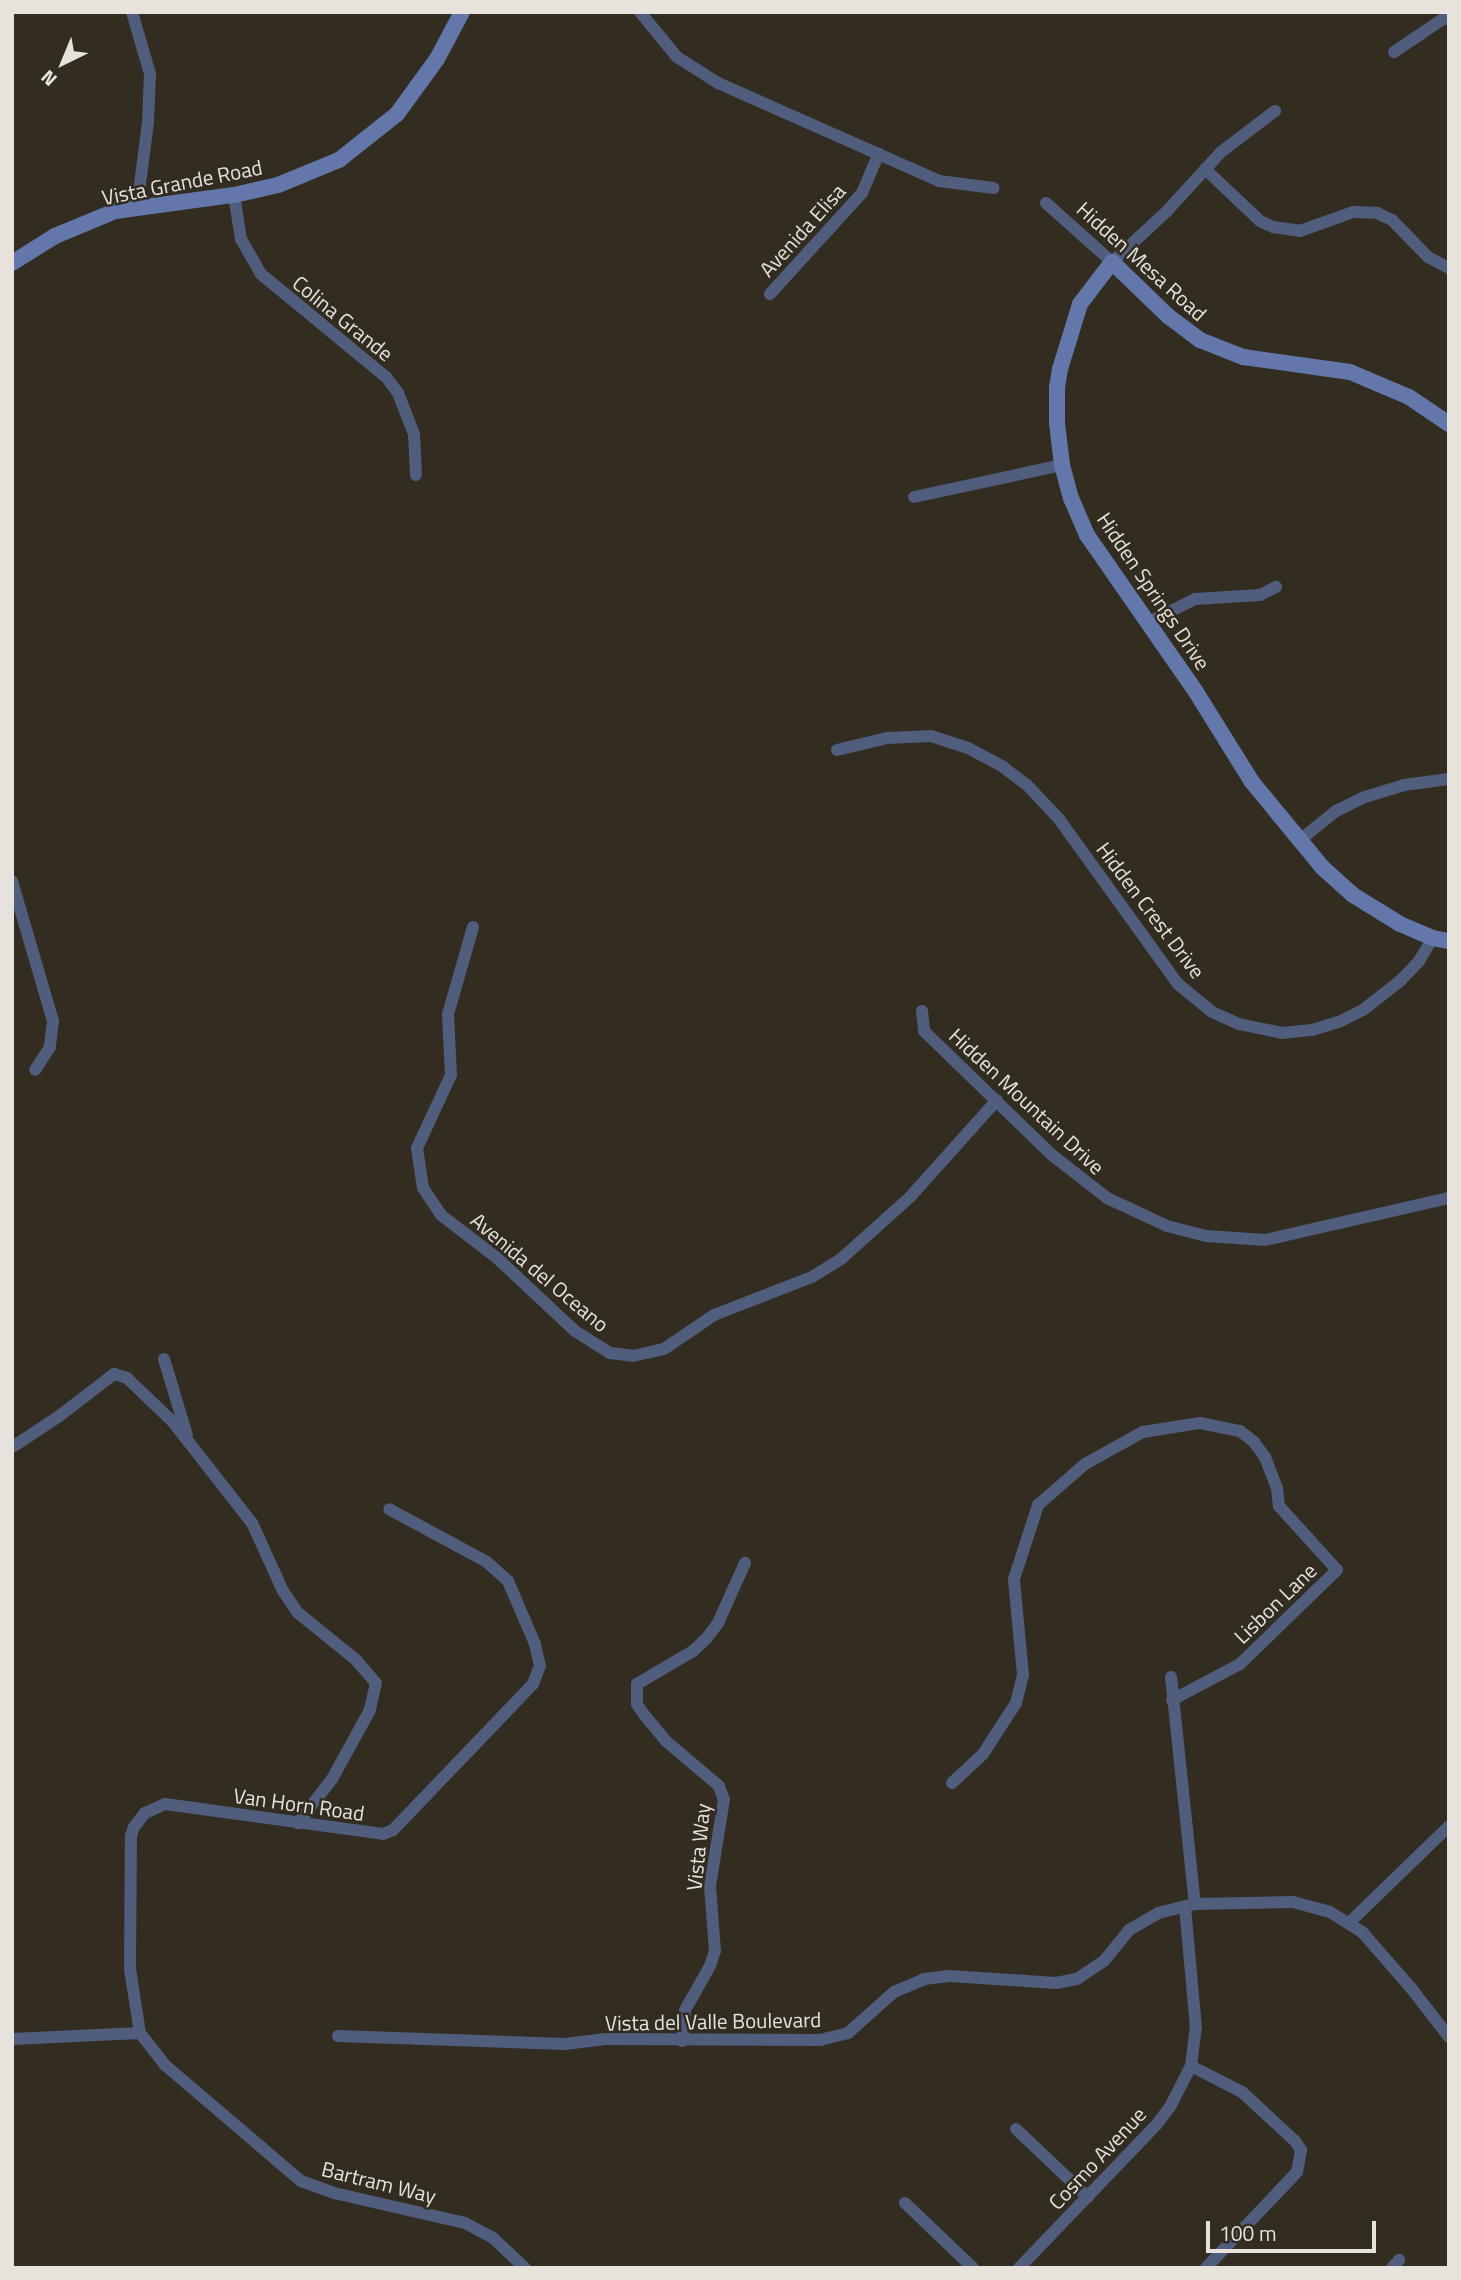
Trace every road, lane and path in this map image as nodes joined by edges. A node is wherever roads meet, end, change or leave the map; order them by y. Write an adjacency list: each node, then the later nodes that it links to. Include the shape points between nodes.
1 (132, 12): 12 (street, via 150,74)
2 (462, 12): 10 (street, Vista Grande Road, via 437,59 397,114 339,160 278,185)
3 (640, 12): 7 (street, via 669,49 707,78)
4 (1443, 17): 5 (street)
5 (1394, 51)
6 (1275, 111): 8 (street, Hidden Springs Drive)
7 (879, 153): 9 (street, via 939,181); 16 (street, Avenida Elisa, via 862,193)
8 (1205, 169): 13 (street, Hidden Springs Drive); 15 (street, via 1260,221 1273,227 1300,231 1353,212 1377,213 1392,220 1429,257)
9 (994, 188)
10 (234, 195): 12 (street, Vista Grande Road); 19 (street, Colina Grande, via 241,239 261,274 386,377 398,393 414,434)
11 (1046, 203): 13 (street, Hidden Mesa Road)
12 (137, 208): 14 (street, Vista Grande Road, via 115,211 55,236)
13 (1112, 262): 17 (street, Hidden Mesa Road, via 1200,340 1243,357 1350,372 1409,397); 18 (street, Hidden Springs Drive, via 1080,304 1059,369 1057,423)
14 (12, 263)
15 (1449, 268)
16 (770, 294)
17 (1449, 424)
18 (1062, 465): 20 (street); 22 (street, Hidden Springs Drive, via 1087,535)
19 (416, 475)
20 (914, 497)
21 (1276, 587): 22 (street, via 1260,595 1195,599)
22 (1147, 623): 25 (street, Hidden Springs Drive, via 1252,782)
23 (836, 750): 28 (street, Hidden Crest Drive, via 887,738 931,736 968,748 1003,767 1059,819 1178,984 1212,1012 1239,1024 1282,1033 1339,1022 1400,981)
24 (1449, 779): 25 (street, via 1404,785 1365,797 1336,811)
25 (1300, 840): 28 (street, Hidden Springs Drive, via 1353,895 1384,916)
26 (12, 881): 30 (street, via 53,1021 50,1047)
27 (472, 927): 31 (street, Avenida del Oceano, via 448,1014 451,1075 417,1148 423,1188 441,1215 497,1258 575,1331 610,1353 633,1356 664,1349 714,1315 811,1277 842,1259 910,1197)
28 (1441, 940)
29 (922, 1011): 31 (street, Hidden Mountain Drive, via 924,1031)
30 (35, 1070)
31 (997, 1100): 32 (street, Hidden Mountain Drive, via 1052,1155 1107,1198 1147,1218 1206,1236 1265,1240)
32 (1449, 1198)
33 (164, 1359): 34 (street)
34 (189, 1442): 35 (street, via 127,1378 114,1374); 41 (street, via 252,1523 297,1612 356,1660 376,1683 370,1710 332,1779)
35 (14, 1446)
36 (389, 1509): 41 (street, Van Horn Road, via 487,1562 509,1581 540,1666 533,1684 393,1830 376,1835)
37 (745, 1563): 49 (street, Vista Way, via 706,1639 637,1684 637,1704 645,1716 666,1741 719,1786 724,1800 710,1886 715,1951 685,2010)
38 (1171, 1677): 39 (street)
39 (1172, 1700): 40 (street, Lisbon Lane, via 1240,1664 1336,1570 1279,1506 1265,1457 1254,1442 1240,1431 1200,1423 1143,1432 1085,1464 1038,1505 1014,1578 1023,1675 1016,1703 983,1754); 43 (street)
40 (952, 1783)
41 (298, 1823): 45 (street, Van Horn Road, via 165,1804 145,1813 134,1827 130,1969)
42 (1449, 1826): 44 (street)
43 (1190, 1905): 44 (street, Vista del Valle Boulevard, via 1293,1902 1320,1908); 49 (street, Vista del Valle Boulevard, via 1158,1913 1129,1930 1104,1961 1077,1979 1056,1983 949,1976 924,1979 894,1992 868,2018 834,2037); 50 (street, via 1196,2028)
44 (1349, 1923): 47 (street, Vista del Valle Boulevard, via 1412,1988)
45 (140, 2033): 48 (street); 54 (street, Bartram Way, via 165,2065 301,2181 465,2223 493,2238)
46 (338, 2036): 49 (street, Vista del Valle Boulevard, via 565,2044 606,2039)
47 (1449, 2037)
48 (12, 2039)
49 (682, 2041)
50 (1191, 2066): 52 (street, Cosmo Avenue, via 1162,2118); 57 (street, via 1242,2092 1301,2150 1297,2172)
51 (1016, 2130): 52 (street)
52 (1088, 2197): 56 (street, Cosmo Avenue)
53 (905, 2203): 55 (street)
54 (523, 2267)
55 (973, 2268)
56 (1019, 2268)
57 (1206, 2268)

